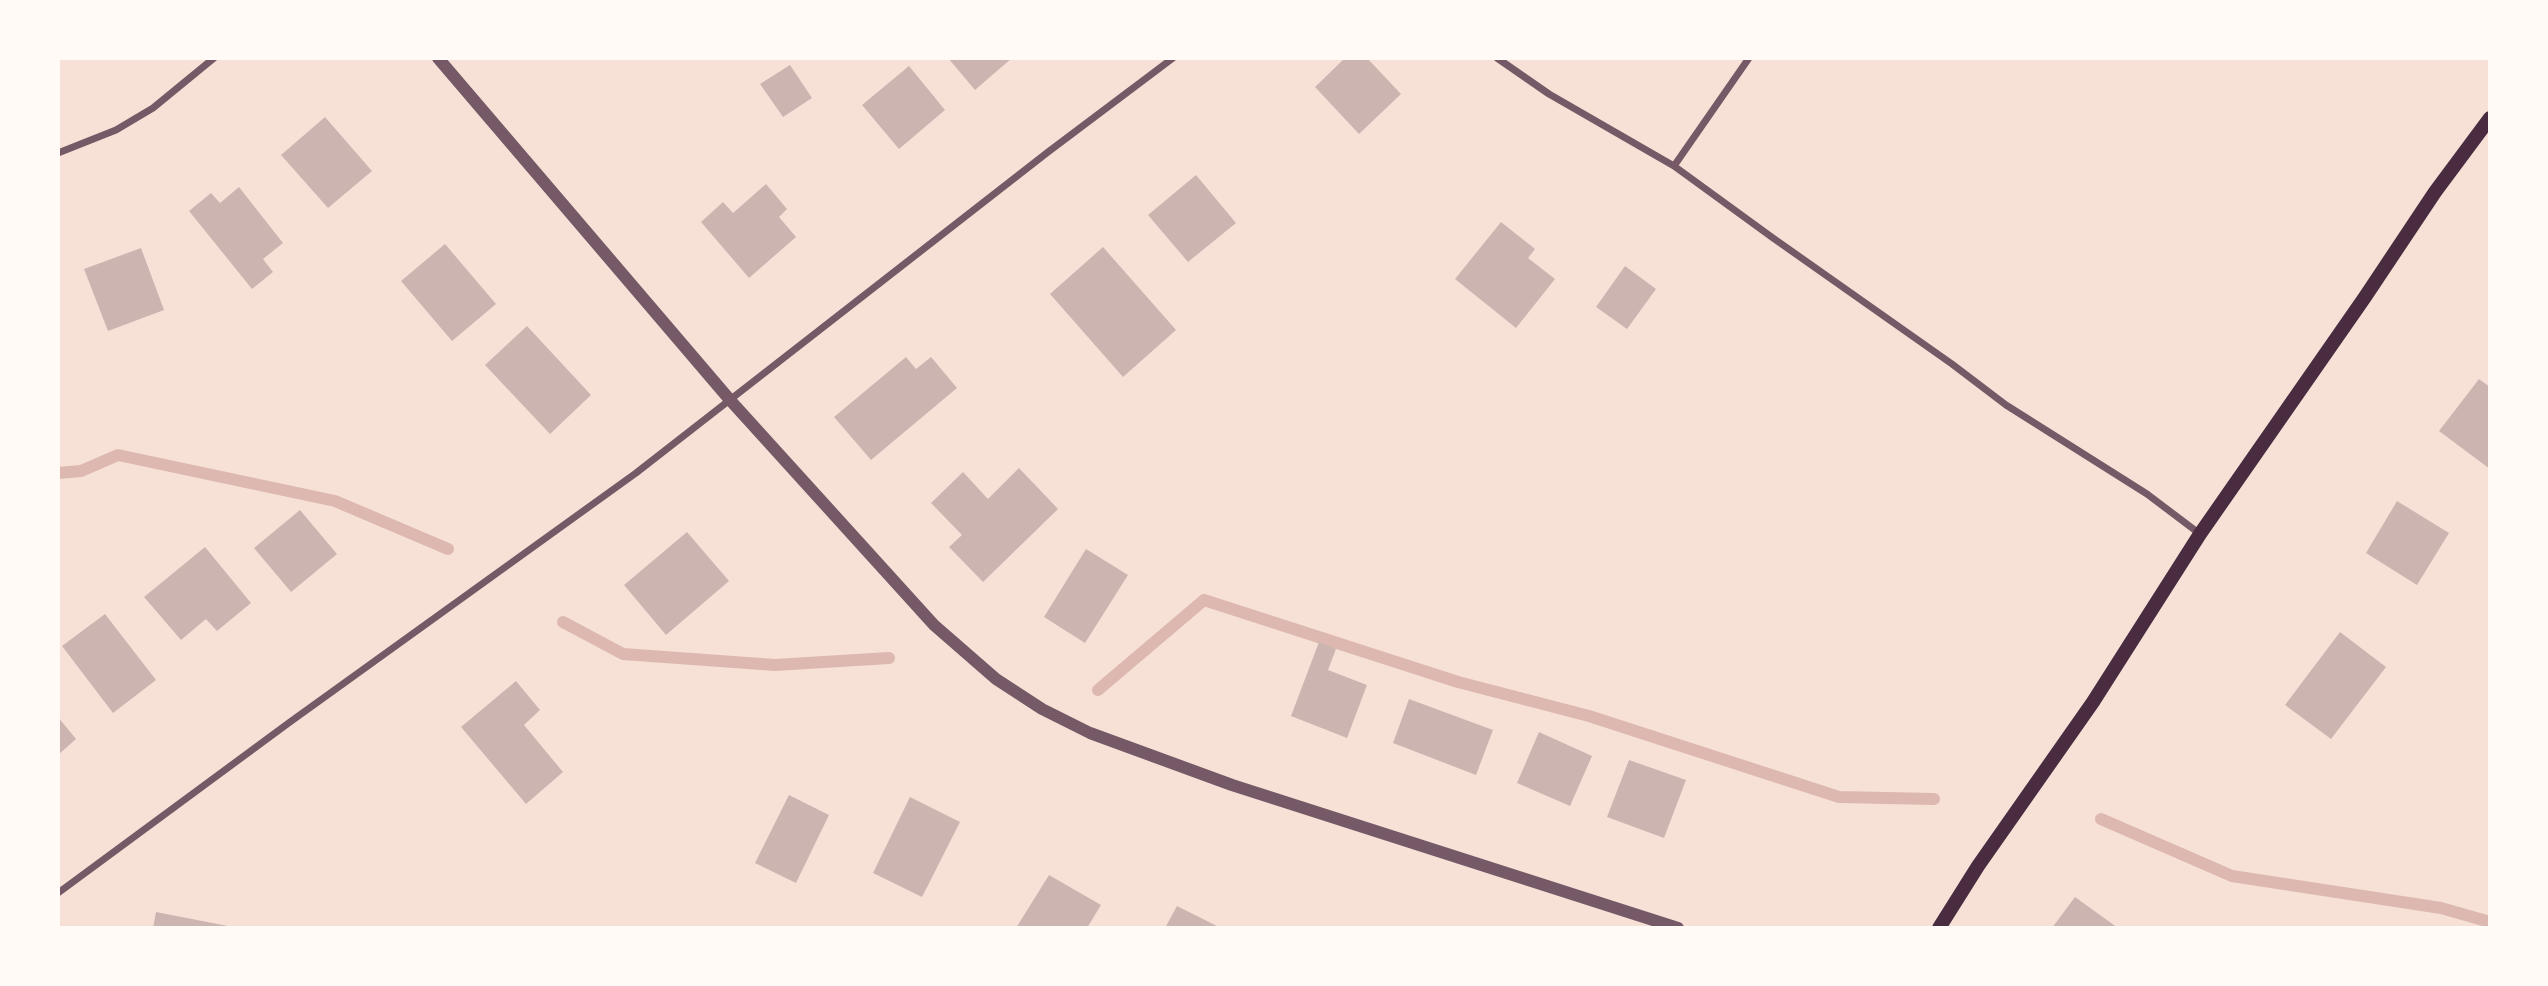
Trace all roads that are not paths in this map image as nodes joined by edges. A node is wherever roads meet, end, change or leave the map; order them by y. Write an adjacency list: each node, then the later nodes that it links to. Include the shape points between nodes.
1 (214, 58): 7 (street, via 153,108 116,130)
2 (438, 58): 9 (street)
3 (1174, 58): 9 (street)
4 (1497, 58): 8 (street, via 1549,94)
5 (1749, 58): 8 (street)
6 (2490, 118): 10 (main road)
7 (58, 153)
8 (1674, 166): 10 (street, via 2006,405 2147,494)
9 (730, 400): 11 (street); 12 (street, via 934,625 996,679 1042,709 1090,733 1232,785)
10 (2200, 534): 13 (main road, via 2093,702)
11 (58, 893)
12 (1678, 928)
13 (1939, 928)

